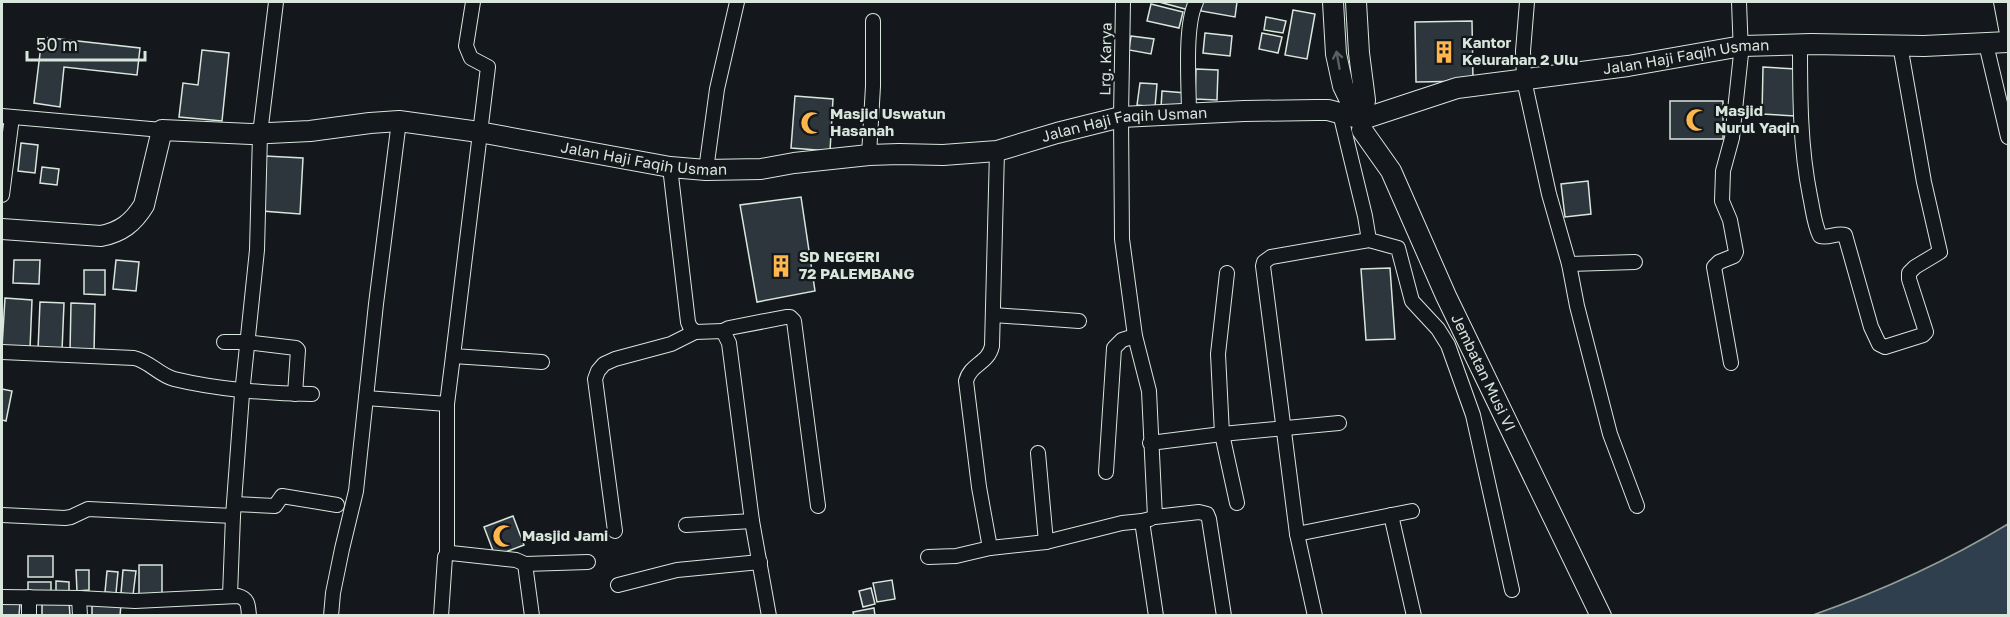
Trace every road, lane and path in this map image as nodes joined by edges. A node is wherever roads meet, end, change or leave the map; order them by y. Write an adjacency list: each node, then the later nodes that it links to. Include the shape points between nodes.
1 (276, 2): 25 (street)
2 (473, 2): 24 (street, via 466,46 471,58 488,67)
3 (737, 2): 30 (street, via 717,89)
4 (1123, 2): 20 (street, Lrg. Karya)
5 (1196, 2): 18 (street, via 1190,14)
6 (1333, 2): 21 (street, Jembatan Musi VI, one-way to 6, via 1338,65)
7 (1356, 2): 21 (street, via 1365,100)
8 (1527, 2): 17 (street)
9 (1739, 2): 16 (street)
10 (2001, 2): 12 (street)
11 (873, 21): 28 (street)
12 (2008, 40): 13 (street, Jalan Haji Faqih Usman)
13 (1986, 44): 15 (street, Jalan Haji Faqih Usman); 26 (street)
14 (1800, 45): 15 (street, Jalan Haji Faqih Usman); 15 (street, via 1801,132 1815,223 1820,236 1845,236 1871,327 1877,341 1885,347 1926,332 1909,273 1940,252); 16 (street, Jalan Haji Faqih Usman)
15 (1900, 45)
16 (1742, 46): 17 (street, Jalan Haji Faqih Usman); 47 (street, via 1722,194 1736,254 1714,267)
17 (1524, 80): 21 (street, Jalan Haji Faqih Usman, via 1457,88); 35 (street)
18 (1189, 114): 20 (street, Jalan Haji Faqih Usman); 21 (street, Jalan Haji Faqih Usman, via 1328,110)
19 (7, 116): 23 (street); 31 (street)
20 (1121, 117): 27 (street, Jalan Haji Faqih Usman); 41 (street, Lrg. Karya, via 1122,239)
21 (1358, 117): 33 (street); 98 (street, Jembatan Musi VI, via 1391,171 1446,296)
22 (398, 121): 24 (street, Jalan Haji Faqih Usman); 25 (street, Jalan Haji Faqih Usman); 51 (street)
23 (162, 130): 25 (street, Jalan Haji Faqih Usman); 32 (street, via 144,205 125,228 101,236)
24 (479, 132): 29 (street, Jalan Haji Faqih Usman); 45 (street)
25 (260, 134): 43 (street, via 257,250)
26 (2008, 137)
27 (997, 152): 28 (street, Jalan Haji Faqih Usman); 37 (street)
28 (869, 155): 30 (street, Jalan Haji Faqih Usman, via 761,169)
29 (670, 167): 30 (street, Jalan Haji Faqih Usman); 40 (street, via 688,322)
30 (706, 170)
31 (2, 195)
32 (2, 229)
33 (1370, 240): 54 (street, via 1271,257 1264,262); 80 (street, via 1398,248 1412,301 1448,345 1473,415)
34 (1635, 262): 35 (street)
35 (1569, 264): 62 (street, via 1610,434)
36 (1227, 273): 55 (street, via 1218,354)
37 (993, 315): 38 (street); 73 (street, via 990,353 971,369 966,381)
38 (1079, 321)
39 (723, 331): 40 (street); 61 (street, via 786,317 794,321); 68 (street, via 729,343)
40 (696, 332): 70 (street, via 671,344 615,359 598,371 595,379)
41 (1135, 336): 56 (street, Lrg. Karya, via 1149,391); 58 (street, via 1114,348)
42 (224, 342): 43 (street)
43 (246, 342): 48 (street); 49 (street, via 296,348)
44 (2, 352): 48 (street, via 134,358 175,379)
45 (453, 356): 46 (street); 52 (street)
46 (542, 362)
47 (1731, 363)
48 (243, 390): 49 (street); 63 (street)
49 (295, 394): 50 (street)
50 (312, 394)
51 (366, 398): 52 (street); 90 (street, via 356,491 339,560)
52 (447, 404): 74 (street)
53 (1338, 423): 54 (street)
54 (1282, 428): 55 (street); 71 (street)
55 (1222, 434): 56 (street); 59 (street)
56 (1150, 443): 67 (street, Lrg. Karya)
57 (1038, 453): 72 (street)
58 (1106, 472)
59 (1237, 503)
60 (337, 504): 63 (street, via 282,496 275,506)
61 (818, 506)
62 (1637, 506)
63 (234, 510): 65 (street, via 88,509 65,518); 81 (street)
64 (1412, 511): 66 (street)
65 (2, 515)
66 (1391, 515): 71 (street); 97 (street)
67 (1148, 519): 72 (street); 94 (street, Lrg. Karya); 95 (street, via 1207,514)
68 (752, 521): 69 (street); 77 (street)
69 (686, 525)
70 (615, 531)
71 (1297, 534): 96 (street)
72 (1046, 542): 73 (street)
73 (990, 549): 75 (street)
74 (447, 554): 78 (street); 91 (street)
75 (928, 557)
76 (588, 562): 78 (street)
77 (760, 562): 79 (street, via 677,570); 93 (street)
78 (525, 564): 92 (street)
79 (618, 585)
80 (1512, 590)
81 (230, 596): 85 (street); 89 (street, via 248,602)
82 (2, 597): 83 (street)
83 (29, 597): 84 (street); 86 (street)
84 (79, 598): 85 (street); 87 (street)
85 (135, 601): 88 (street)
86 (29, 615)
87 (80, 615)
88 (134, 615)
89 (249, 615)
90 (331, 615)
91 (441, 615)
92 (532, 615)
93 (769, 615)
94 (1156, 615)
95 (1224, 615)
96 (1315, 615)
97 (1414, 615)
98 (1600, 615)

